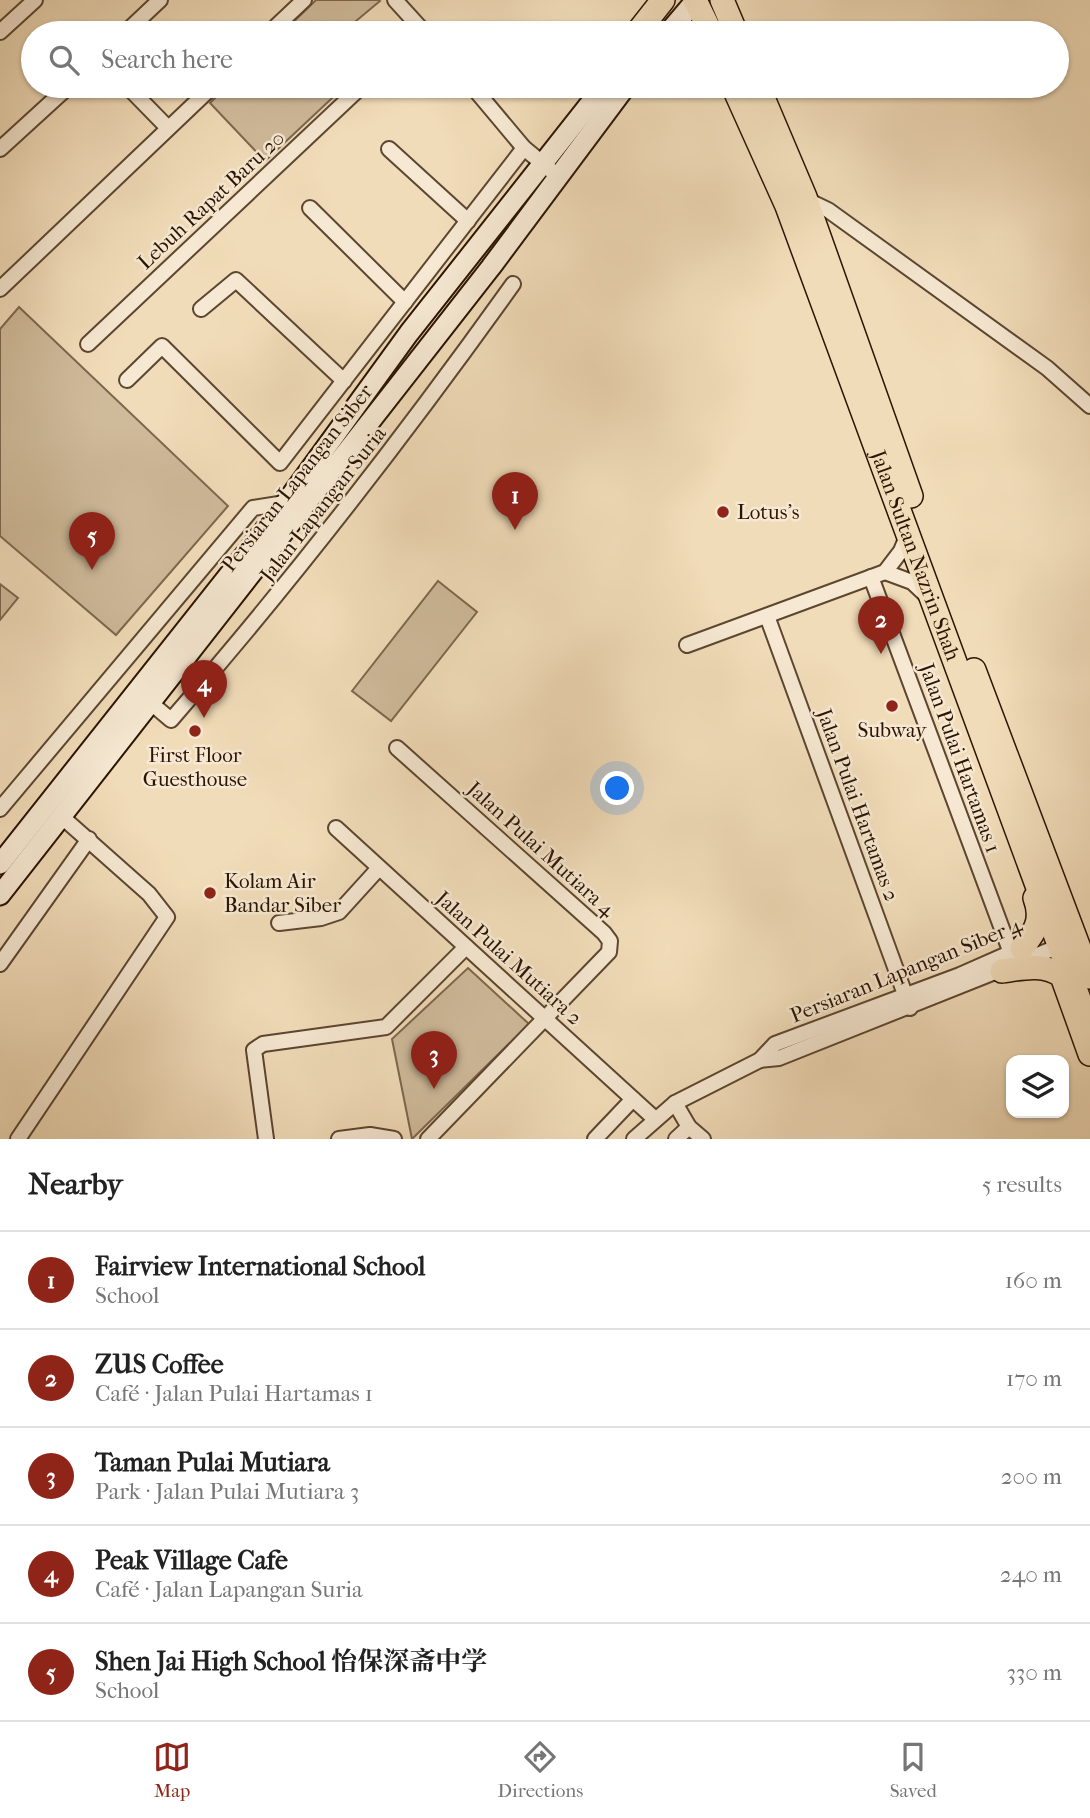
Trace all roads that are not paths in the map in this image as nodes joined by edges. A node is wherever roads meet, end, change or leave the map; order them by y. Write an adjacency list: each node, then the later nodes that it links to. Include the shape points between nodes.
1 (35, 0): 16 (street)
2 (160, 0): 8 (street)
3 (304, 0): 9 (street)
4 (395, 0): 10 (street)
5 (663, 0): 11 (highway)
6 (691, 0): 12 (main road); 13 (main road); 14 (highway)
7 (722, 0): 15 (highway)
8 (138, 21)
9 (282, 21)
10 (412, 21)
11 (646, 21)
12 (664, 21)
13 (676, 21)
14 (704, 21)
15 (731, 21)
16 (0, 32)
17 (55, 98): 27 (street)
18 (139, 98): 26 (street)
19 (200, 98): 26 (street)
20 (349, 98): 39 (street, Lebuh Rapat Baru 20)
21 (482, 98): 28 (street)
22 (594, 98): 30 (main road, Persiaran Lapangan Siber)
23 (617, 98): 31 (main road, Persiaran Lapangan Siber)
24 (740, 98): 32 (highway, Jalan Sultan Nazrin Shah)
25 (762, 98): 32 (highway, Jalan Sultan Nazrin Shah)
26 (168, 128): 36 (street)
27 (3, 142)
28 (524, 148): 30 (street); 34 (street)
29 (389, 149): 34 (street)
30 (541, 163): 31 (street); 43 (main road, Persiaran Lapangan Siber, via 410,332)
31 (559, 177): 43 (main road, Persiaran Lapangan Siber)
32 (796, 201): 42 (street, via 828,210 1047,368); 45 (highway, Jalan Sultan Nazrin Shah); 61 (highway, Jalan Sultan Nazrin Shah, via 948,601)
33 (310, 208): 37 (street)
34 (468, 221): 37 (street)
35 (513, 284): 50 (street, Jalan Lapangan Suria, via 270,607 171,720)
36 (1, 285)
37 (405, 302): 41 (street)
38 (201, 309): 41 (street, via 236,280)
39 (88, 344)
40 (127, 380): 41 (street, via 162,346 280,463)
41 (344, 381)
42 (1090, 405)
43 (309, 487): 44 (main road, Persiaran Lapangan Siber); 50 (main road, Persiaran Lapangan Siber)
44 (285, 503): 53 (street, via 253,508); 57 (main road, Persiaran Lapangan Siber)
45 (908, 534): 46 (street, via 901,551); 47 (highway, Jalan Sultan Nazrin Shah)
46 (878, 574): 47 (street, via 912,582); 48 (street); 63 (street, Jalan Pulai Hartamas 1)
47 (934, 606): 52 (highway, Jalan Sultan Nazrin Shah)
48 (767, 616): 49 (street); 66 (street, Jalan Pulai Hartamas 2)
49 (687, 645)
50 (151, 703): 54 (main road, Persiaran Lapangan Siber)
51 (397, 748): 67 (street, Jalan Pulai Mutiara 4, via 610,941 609,952)
52 (1005, 800): 61 (highway, Jalan Sultan Nazrin Shah); 63 (highway, via 1004,816 1039,909 1034,934)
53 (0, 809)
54 (61, 816): 56 (street); 59 (main road, Persiaran Lapangan Siber)
55 (336, 828): 58 (street, Jalan Pulai Mutiara 2)
56 (89, 839): 64 (street); 74 (street, via 149,894 167,917)
57 (0, 864)
58 (379, 868): 60 (street, via 339,912); 62 (street, Jalan Pulai Mutiara 2)
59 (0, 894)
60 (279, 923)
61 (1066, 936): 63 (street, Persiaran Lapangan Siber 4); 63 (street, Persiaran Lapangan Siber 4); 65 (highway, Jalan Sultan Nazrin Shah); 68 (highway, Jalan Sultan Nazrin Shah)
62 (466, 947): 67 (street, Jalan Pulai Mutiara 2); 75 (street, via 386,1027 263,1044 254,1050)
63 (1012, 957): 66 (street, Persiaran Lapangan Siber 4); 69 (highway, via 1062,976)
64 (0, 964)
65 (1090, 977)
66 (908, 1002): 71 (street, Persiaran Lapangan Siber 4, via 775,1044 760,1060)
67 (545, 1019): 70 (street, Jalan Pulai Mutiara 2); 78 (street)
68 (1090, 1029)
69 (1090, 1054)
70 (633, 1099): 72 (street, Jalan Pulai Mutiara 2); 79 (street)
71 (675, 1103): 72 (street, Persiaran Lapangan Siber 4); 73 (street)
72 (654, 1119): 80 (street, Persiaran Lapangan Siber 4)
73 (689, 1127): 81 (street); 82 (street)
74 (18, 1139)
75 (266, 1139)
76 (339, 1139): 77 (street, via 370,1135)
77 (394, 1139)
78 (428, 1139)
79 (595, 1139)
80 (634, 1139)
81 (676, 1139)
82 (703, 1139)

